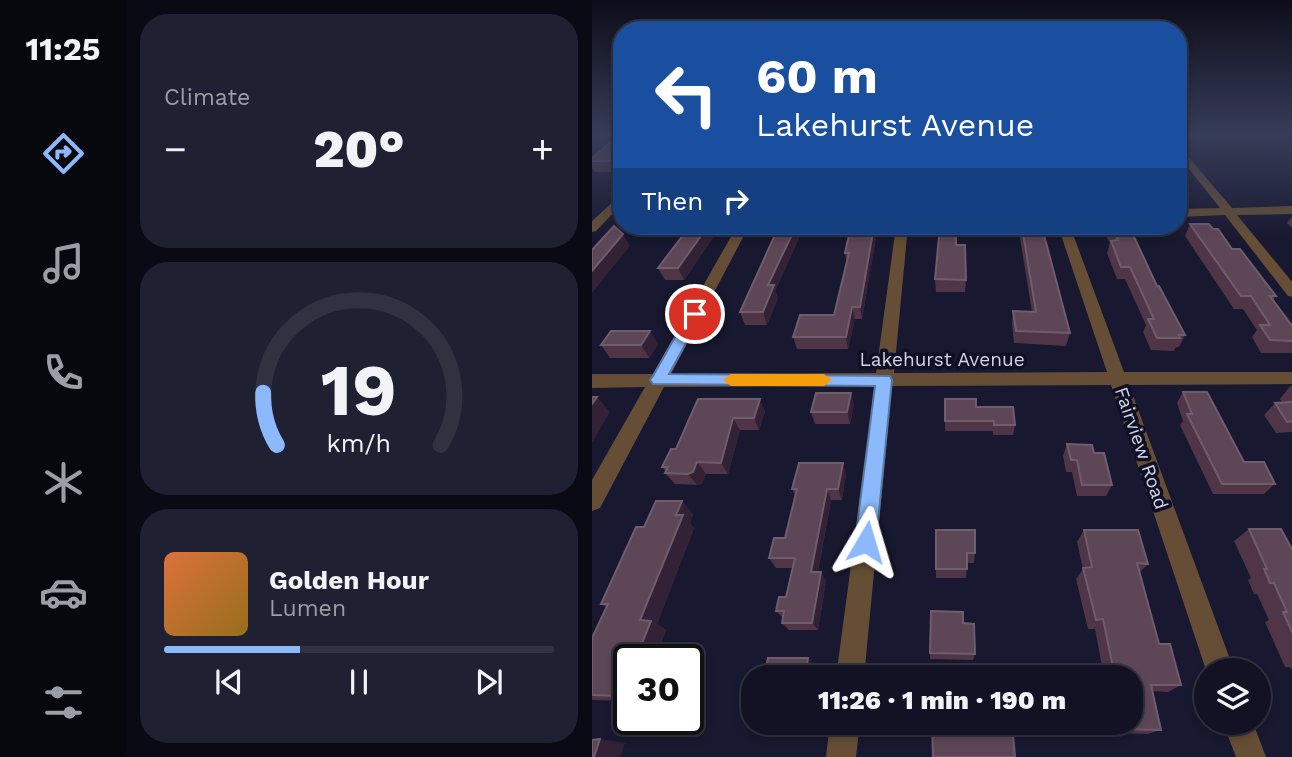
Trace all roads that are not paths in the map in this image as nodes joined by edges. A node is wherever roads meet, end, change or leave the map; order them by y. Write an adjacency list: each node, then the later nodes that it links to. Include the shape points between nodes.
1 (1195, 169): 4 (street)
2 (613, 204): 6 (street)
3 (1293, 210): 4 (street)
4 (1228, 212): 5 (street); 11 (street)
5 (1187, 213)
6 (598, 216): 7 (street)
7 (592, 228)
8 (738, 235): 14 (street)
9 (901, 235): 15 (street)
10 (1067, 235): 13 (street, Fairview Road)
11 (1293, 293)
12 (1293, 378): 13 (street, Lakehurst Avenue)
13 (1118, 379): 15 (street, Lakehurst Avenue); 18 (street, Fairview Road)
14 (658, 380): 15 (street, Lakehurst Avenue); 16 (street, Lakehurst Avenue); 17 (street)
15 (884, 380): 19 (street)
16 (592, 381)
17 (592, 501)
18 (1216, 658)
19 (851, 665)
20 (844, 735): 22 (street)
21 (1243, 735): 23 (street)
22 (841, 757)
23 (1251, 757)

